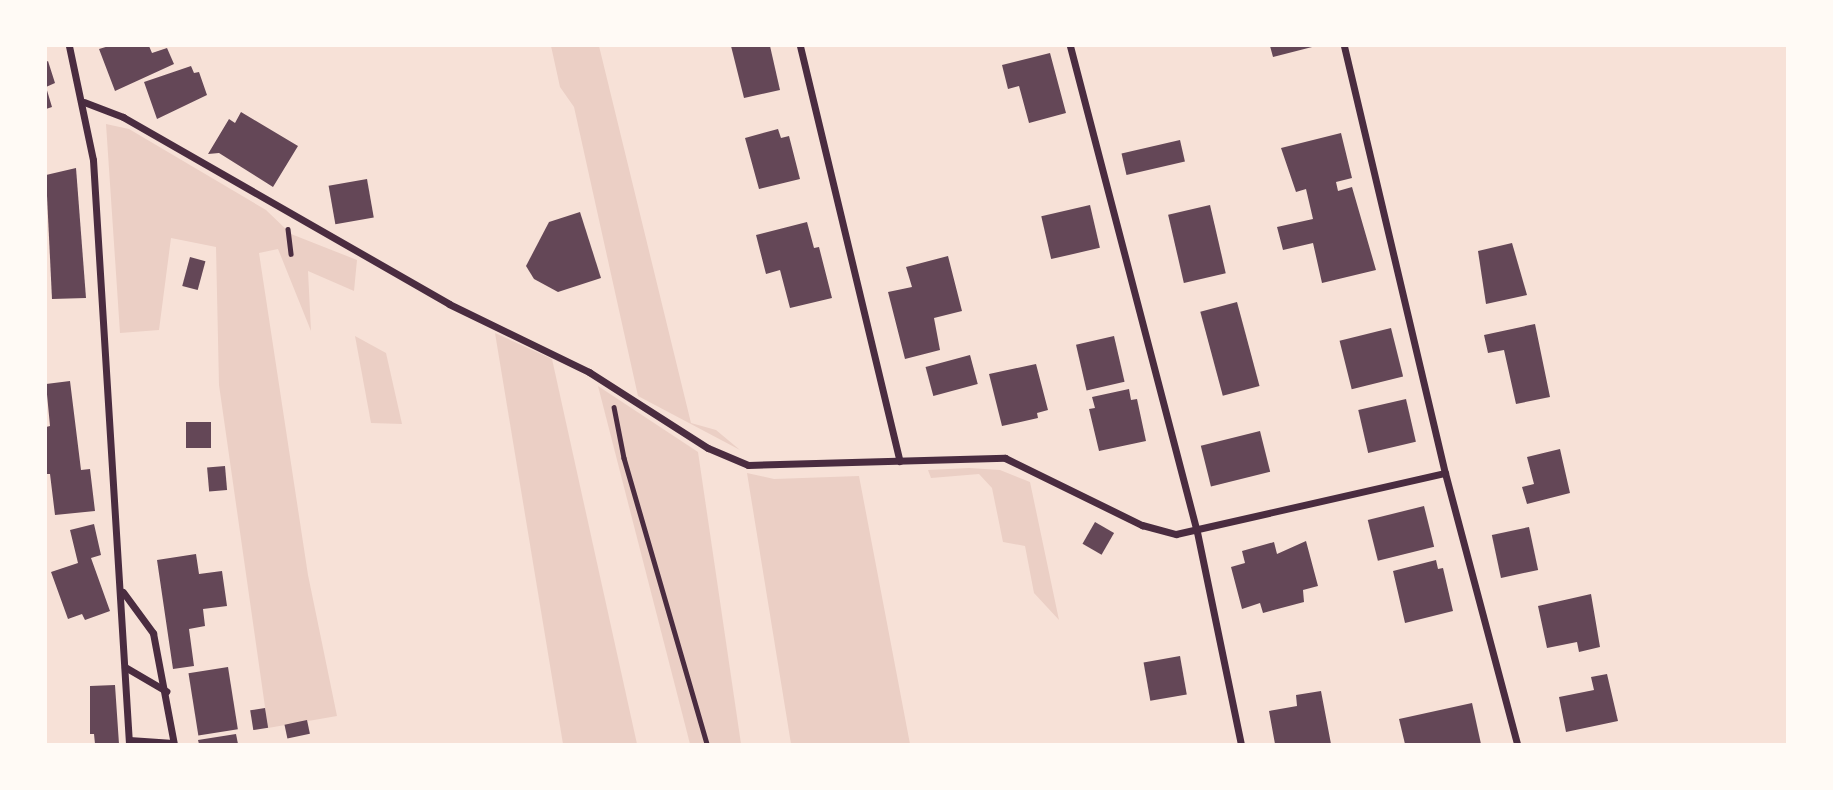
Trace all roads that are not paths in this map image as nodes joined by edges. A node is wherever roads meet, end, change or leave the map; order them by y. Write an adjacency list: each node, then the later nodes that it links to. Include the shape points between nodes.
1 (69, 46): 5 (street)
2 (800, 46): 6 (street)
3 (1070, 46): 8 (street)
4 (1344, 46): 7 (street)
5 (84, 102): 6 (street, via 123,117 449,304 610,386 708,448 748,465); 9 (street, via 93,160)
6 (900, 461): 8 (street, via 1005,458 1142,525 1175,534)
7 (1445, 473): 8 (street); 15 (street)
8 (1197, 532): 14 (street)
9 (123, 592): 10 (street); 11 (street, via 153,634)
10 (125, 667): 11 (street); 12 (street)
11 (166, 691): 13 (street)
12 (129, 742): 13 (street)
13 (174, 744)
14 (1241, 744)
15 (1517, 744)

